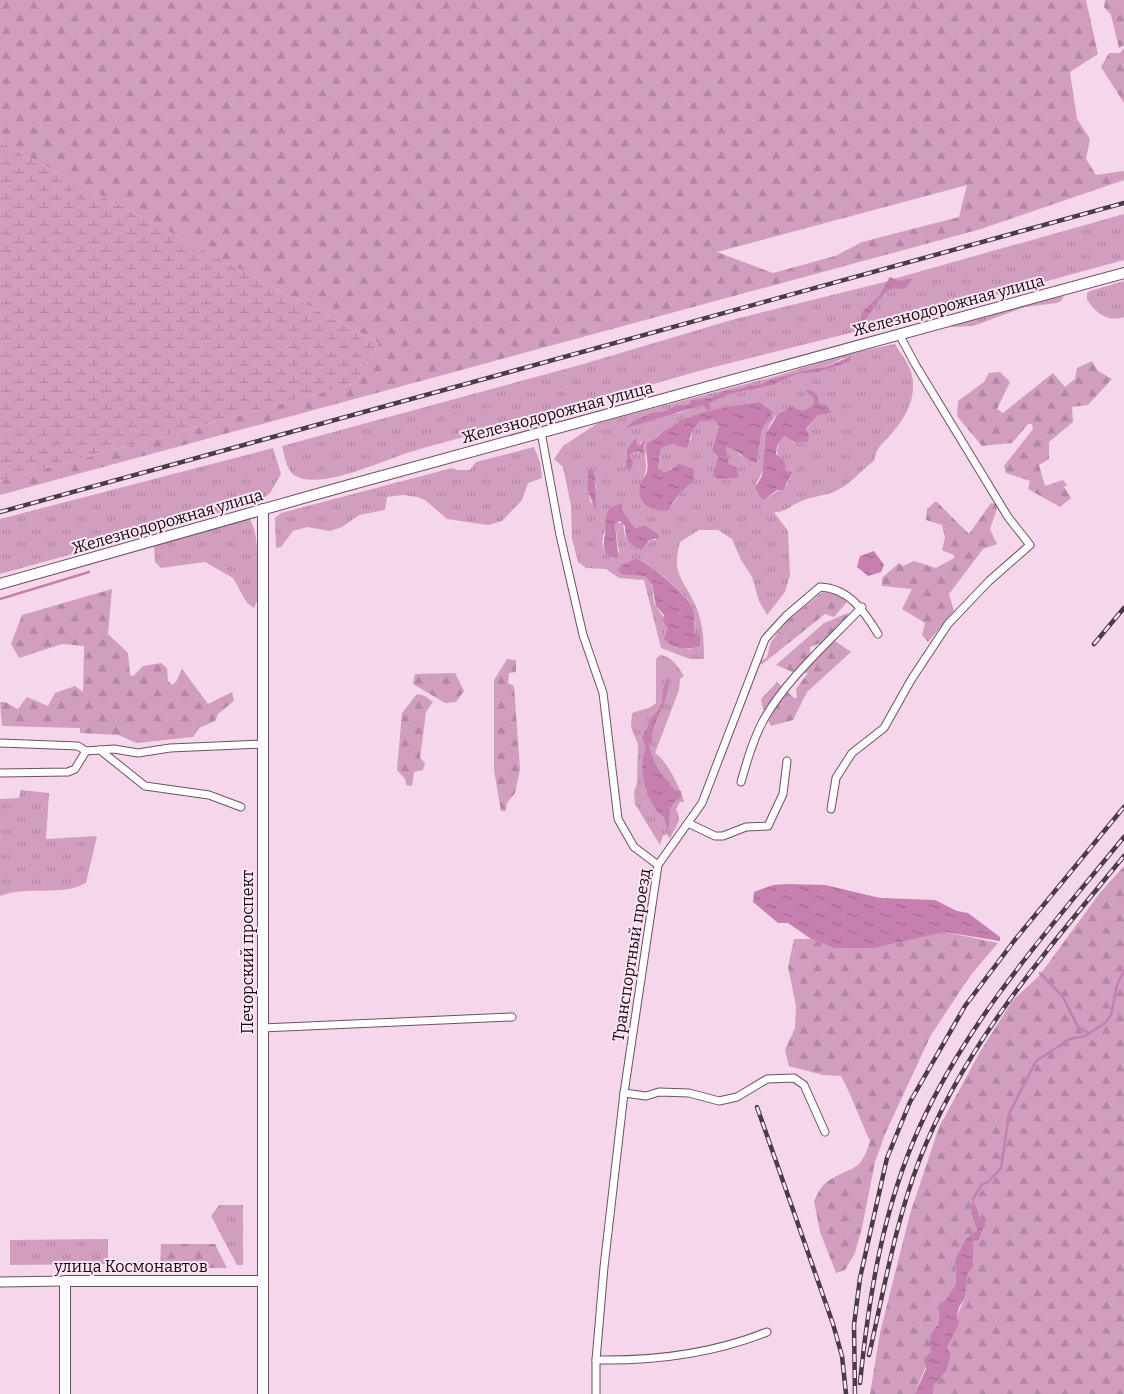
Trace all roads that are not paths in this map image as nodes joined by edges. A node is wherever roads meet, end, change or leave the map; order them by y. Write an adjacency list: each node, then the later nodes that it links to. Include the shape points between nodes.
1 (1124, 273): 2 (main road, Железнодорожная улица)
2 (898, 334): 3 (main road, Железнодорожная улица); 16 (street, via 1008,517 1030,545 989,581 948,624 884,728 852,753 836,778)
3 (541, 432): 4 (main road, Железнодорожная улица); 18 (street, via 583,635 603,693 618,819 634,847)
4 (263, 509): 5 (main road, Железнодорожная улица); 9 (main road, Печорский проспект)
5 (0, 584)
6 (862, 607): 7 (street, Транспортный проезд); 14 (street, via 781,694 758,732); 17 (street, Транспортный проезд, via 832,588 820,587 765,639 702,803)
7 (878, 634)
8 (0, 743): 11 (street, via 78,746)
9 (263, 744): 10 (street, via 170,748 138,753); 20 (main road, Печорский проспект)
10 (100, 750): 11 (street); 15 (street, via 145,786 209,795)
11 (86, 751): 13 (street, via 75,769 68,772)
12 (787, 761): 17 (street, via 783,794 768,826 746,827 715,836)
13 (0, 773)
14 (741, 782)
15 (241, 806)
16 (830, 809)
17 (688, 823): 18 (street, Транспортный проезд)
18 (658, 865): 21 (street, Транспортный проезд)
19 (512, 1017): 20 (street)
20 (262, 1028): 24 (main road, Печорский проспект)
21 (624, 1093): 22 (street, via 646,1096 659,1092 689,1093 719,1101 737,1097 767,1080 794,1078 804,1085); 27 (street, Транспортный проезд)
22 (825, 1132)
23 (65, 1281): 24 (main road, улица Космонавтов); 25 (street, улица Космонавтов); 28 (main road)
24 (262, 1281): 29 (main road, Печорский проспект)
25 (0, 1282)
26 (766, 1332): 27 (street, via 722,1348 634,1361)
27 (596, 1360): 30 (street, Транспортный проезд)
28 (65, 1394)
29 (263, 1394)
30 (596, 1394)

